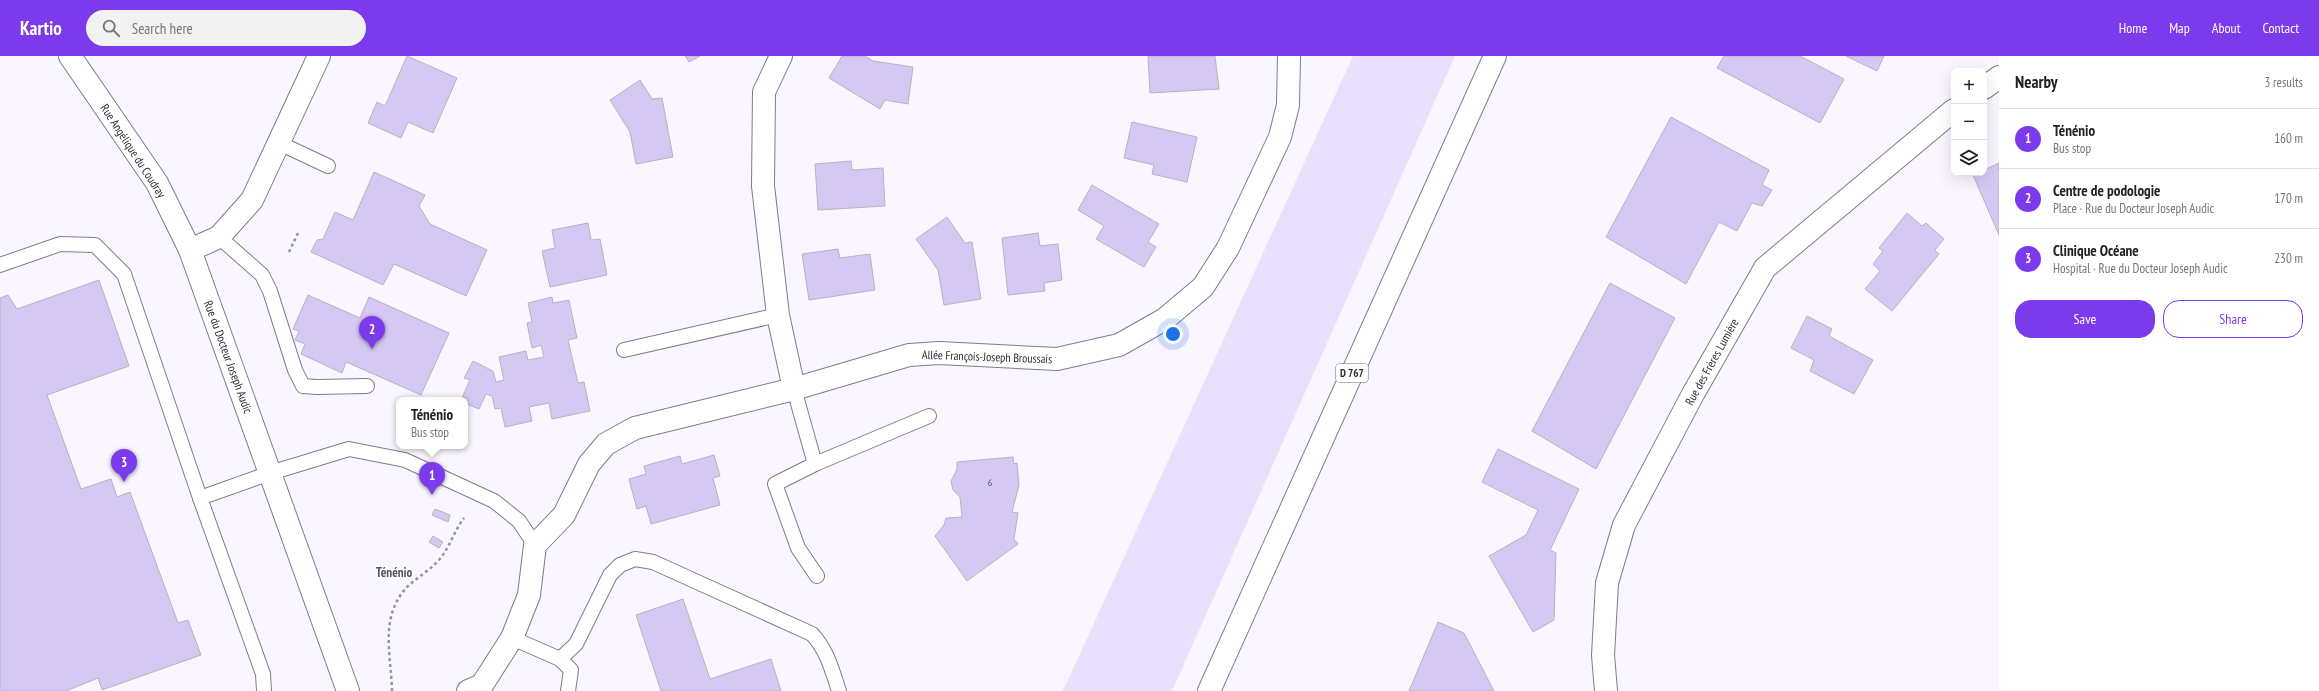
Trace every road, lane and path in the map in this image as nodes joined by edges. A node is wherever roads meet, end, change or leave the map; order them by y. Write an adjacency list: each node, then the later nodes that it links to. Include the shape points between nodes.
1 (70, 56): 13 (street, Rue Angélique du Coudray, via 157,183)
2 (319, 56): 9 (street)
3 (781, 56): 16 (street, via 764,92 763,186)
4 (1289, 56): 19 (street, Allée François-Joseph Broussais, via 1288,105 1280,137 1228,248 1202,287 1165,319 1119,345 1057,359 939,352 909,355)
5 (1495, 56): 35 (street, D 767)
6 (1999, 77): 7 (street)
7 (1987, 86)
8 (1951, 113): 36 (street, Rue des Frères Lumière, via 1765,268 1693,394 1624,525 1607,583 1603,655)
9 (279, 143): 10 (lane); 12 (street, via 252,200)
10 (328, 166)
11 (298, 233): 14 (path)
12 (220, 237): 13 (street); 18 (lane, via 262,275 303,386)
13 (190, 250): 22 (street, Rue du Docteur Joseph Audic)
14 (289, 252)
15 (0, 265): 23 (lane, via 60,244 95,245 124,274)
16 (778, 315): 17 (lane); 19 (street)
17 (624, 350)
18 (367, 386)
19 (794, 389): 21 (lane); 25 (street, Allée François-Joseph Broussais, via 635,428 606,444 589,464 564,515)
20 (929, 416): 21 (lane)
21 (814, 464): 26 (lane, via 775,484 798,548)
22 (270, 473): 23 (lane); 25 (lane, via 349,449 405,460 494,501 519,520); 30 (street, Rue du Docteur Joseph Audic)
23 (200, 498): 29 (lane, via 263,674)
24 (464, 518): 31 (path, via 439,560 408,586 392,608 388,634)
25 (535, 545): 27 (street, via 529,596)
26 (817, 576)
27 (512, 638): 28 (lane); 32 (street, via 482,685)
28 (560, 659): 33 (lane, via 571,670); 34 (lane, via 576,644 610,575 620,566 635,559 653,562 812,634 824,650)
29 (264, 691)
30 (348, 691)
31 (392, 691)
32 (468, 691)
33 (568, 691)
34 (839, 691)
35 (1209, 691)
36 (1606, 691)

